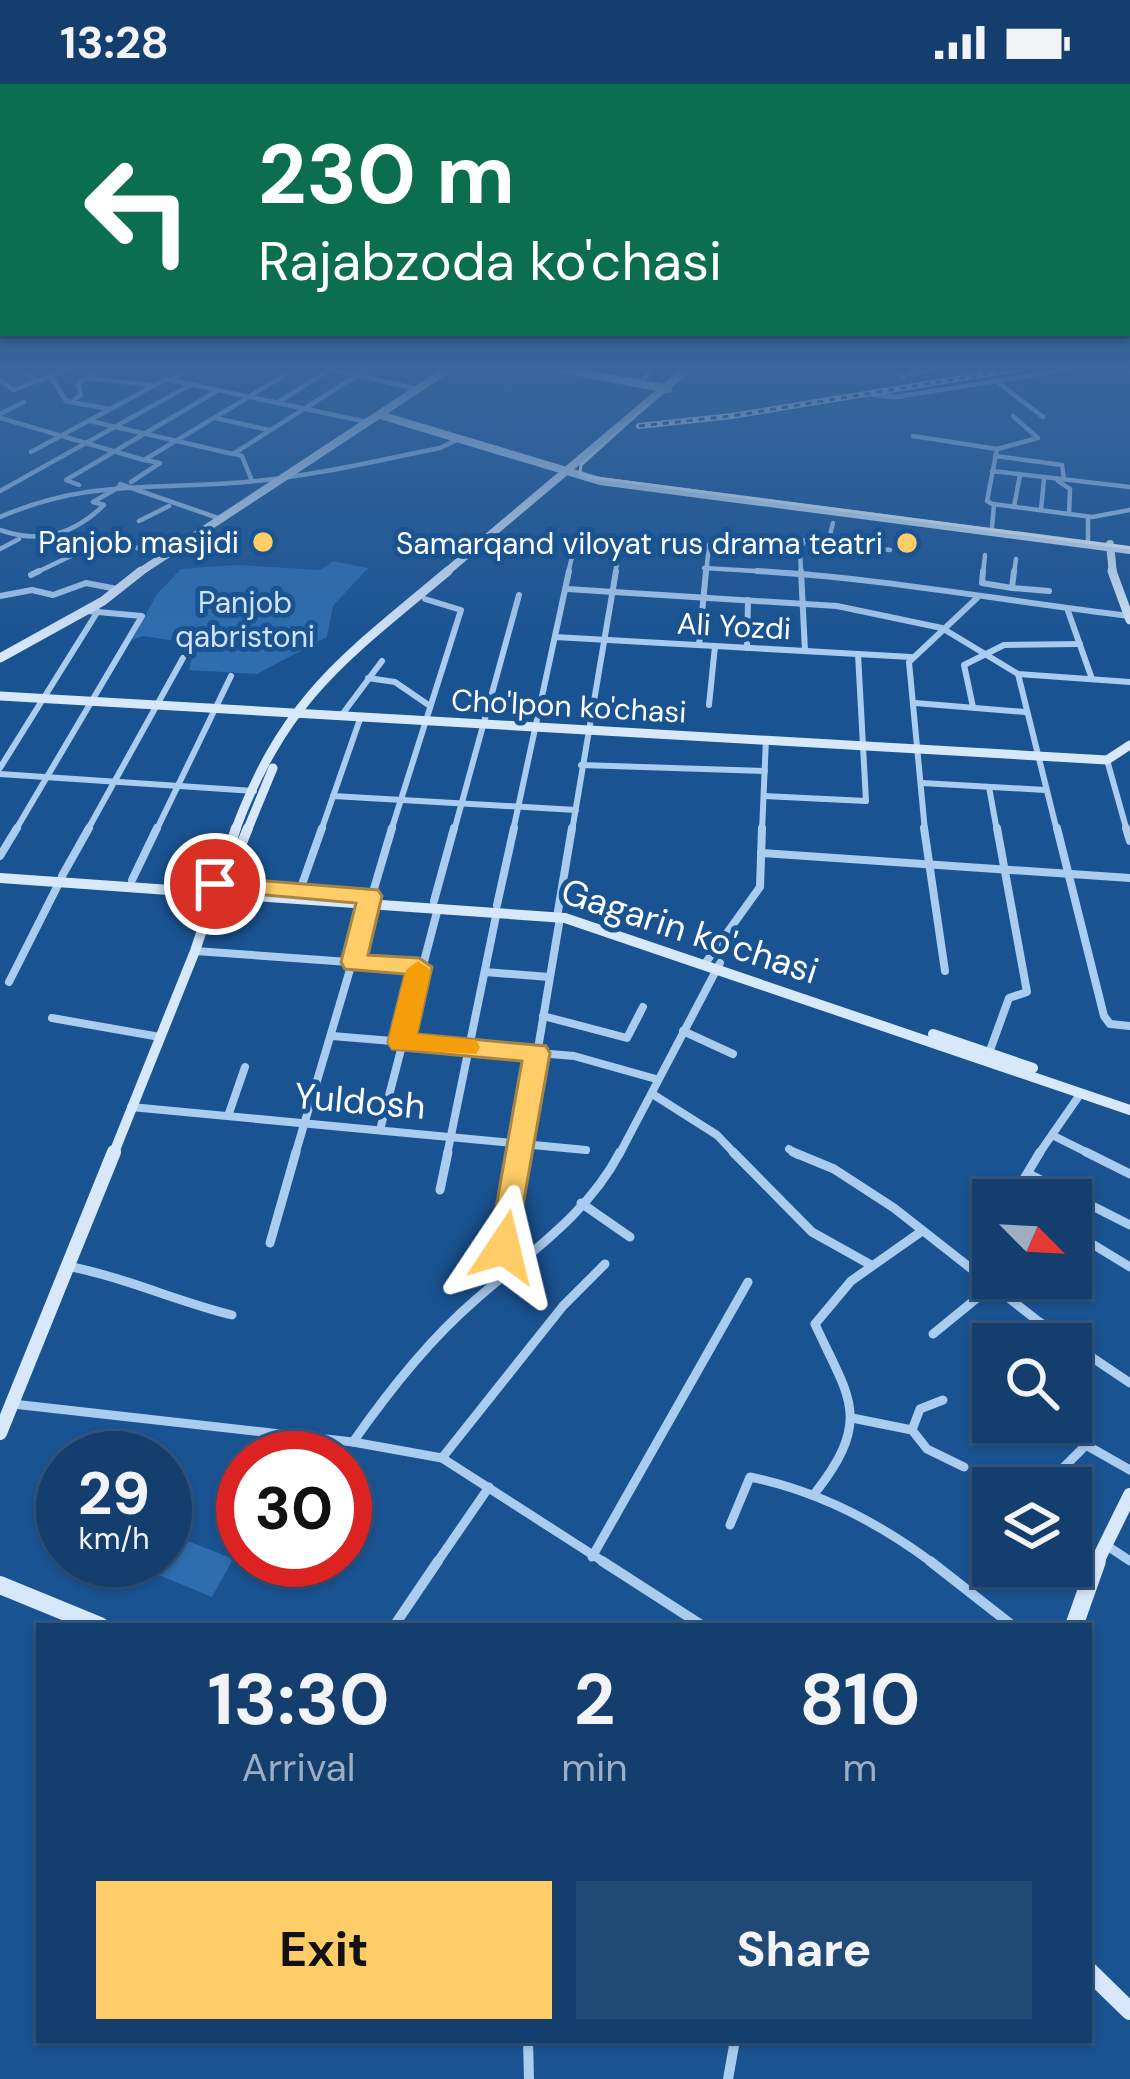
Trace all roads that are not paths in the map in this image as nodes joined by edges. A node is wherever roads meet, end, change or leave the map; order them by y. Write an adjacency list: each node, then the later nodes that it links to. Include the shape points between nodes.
1 (52, 462): 24 (street)
2 (95, 462): 21 (street, via 66,480)
3 (155, 462): 20 (street)
4 (245, 462): 19 (street)
5 (308, 462): 15 (main road)
6 (363, 462): 15 (street)
7 (537, 462): 13 (main road)
8 (588, 462): 13 (main road)
9 (994, 462): 12 (street)
10 (1046, 462): 11 (street)
11 (1062, 465): 17 (street)
12 (992, 472): 14 (street); 27 (street)
13 (575, 474): 38 (main road); 46 (main road); 67 (main road); 73 (main road)
14 (1019, 475): 16 (street); 29 (street)
15 (287, 476): 19 (street); 23 (main road)
16 (1044, 478): 17 (street); 30 (street)
17 (1060, 480): 25 (street); 32 (street, via 1070,489)
18 (0, 481): 24 (street)
19 (255, 481): 20 (street); 23 (street)
20 (130, 483): 22 (street)
21 (79, 484)
22 (120, 484): 28 (street); 33 (street, via 66,489); 41 (street, via 94,502 104,505 97,513)
23 (273, 485): 35 (main road)
24 (8, 486): 26 (street)
25 (1130, 487)
26 (0, 491)
27 (992, 504): 29 (street); 38 (street)
28 (170, 505): 35 (street); 36 (street)
29 (1014, 507): 30 (street)
30 (1041, 510): 32 (street)
31 (1130, 510): 34 (street)
32 (1069, 514): 34 (street)
33 (0, 517)
34 (1088, 517): 43 (street)
35 (221, 519): 52 (main road)
36 (139, 521)
37 (833, 523): 45 (street)
38 (992, 527): 43 (main road)
39 (0, 530): 40 (street)
40 (20, 538): 41 (street); 49 (street)
41 (51, 539): 47 (street)
42 (576, 539): 60 (street)
43 (1088, 540): 46 (main road)
44 (621, 541): 62 (street)
45 (828, 542): 50 (street, via 806,540); 51 (street)
46 (1110, 545): 48 (main road); 72 (main road)
47 (91, 546): 52 (street); 57 (street)
48 (1130, 548)
49 (0, 549)
50 (800, 549): 55 (street, via 707,547); 56 (street)
51 (890, 550)
52 (166, 551): 59 (main road)
53 (985, 555): 58 (street, via 982,583)
54 (1016, 559): 58 (street)
55 (704, 568): 56 (street); 65 (street)
56 (801, 574): 66 (street); 69 (street)
57 (31, 575)
58 (1012, 588): 61 (street)
59 (117, 589): 63 (street, via 86,583 53,595); 71 (main road)
60 (568, 589): 62 (street); 75 (street)
61 (1049, 591)
62 (614, 592): 65 (street); 76 (street)
63 (0, 596)
64 (519, 596): 107 (street)
65 (701, 597): 68 (street); 78 (street)
66 (976, 598): 70 (street); 74 (street)
67 (425, 599): 73 (main road); 99 (street, via 461,610)
68 (748, 600): 69 (street); 80 (street)
69 (803, 603): 74 (street); 81 (street)
70 (1068, 611): 72 (street); 77 (street)
71 (92, 613): 85 (main road); 94 (street); 95 (street, via 142,616)
72 (1130, 618)
73 (390, 624): 103 (main road)
74 (942, 628): 83 (street); 84 (street)
75 (555, 637): 76 (street, Ali Yozdi); 108 (street)
76 (604, 640): 78 (street, Ali Yozdi); 109 (street)
77 (1080, 644): 83 (street, via 1022,641); 91 (street)
78 (699, 645): 79 (street, Ali Yozdi)
79 (715, 646): 80 (street, Ali Yozdi); 97 (street)
80 (747, 648): 81 (street, Ali Yozdi)
81 (805, 651): 82 (street, Ali Yozdi)
82 (858, 654): 84 (street, Ali Yozdi); 111 (street)
83 (986, 655): 88 (street); 100 (street, via 964,665)
84 (911, 657): 96 (street)
85 (0, 658)
86 (183, 658): 98 (street)
87 (382, 661): 90 (street)
88 (1018, 674): 91 (street); 102 (street)
89 (231, 676): 101 (street)
90 (368, 679): 99 (street, via 394,682); 104 (street)
91 (1092, 680): 92 (street)
92 (1130, 682)
93 (0, 696): 94 (main road, Cho'lpon ko'chasi)
94 (44, 699): 95 (main road, Cho'lpon ko'chasi); 116 (street)
95 (94, 701): 98 (main road, Cho'lpon ko'chasi); 119 (street)
96 (915, 703): 100 (street); 113 (street)
97 (710, 705)
98 (156, 706): 101 (main road, Cho'lpon ko'chasi); 120 (street)
99 (430, 706): 106 (street)
100 (973, 707): 102 (street)
101 (215, 709): 103 (main road, Cho'lpon ko'chasi); 122 (street)
102 (1025, 712): 114 (street)
103 (294, 714): 104 (main road, Cho'lpon ko'chasi); 125 (main road); 143 (main road)
104 (341, 716): 105 (main road, Cho'lpon ko'chasi)
105 (360, 719): 106 (main road, Cho'lpon ko'chasi); 126 (street)
106 (425, 722): 107 (main road, Cho'lpon ko'chasi); 128 (street)
107 (481, 727): 108 (main road, Cho'lpon ko'chasi); 129 (street)
108 (534, 729): 109 (main road, Cho'lpon ko'chasi); 130 (street)
109 (588, 732): 110 (main road, Cho'lpon ko'chasi); 117 (street)
110 (766, 739): 111 (main road, Cho'lpon ko'chasi); 118 (street)
111 (864, 744): 113 (main road, Cho'lpon ko'chasi); 127 (street, via 866,801)
112 (1130, 745): 115 (main road)
113 (918, 747): 114 (main road, Cho'lpon ko'chasi); 121 (street)
114 (1037, 756): 115 (main road, Cho'lpon ko'chasi); 124 (street)
115 (1107, 760): 132 (street)
116 (1, 765): 119 (street)
117 (581, 765): 118 (street); 131 (street)
118 (765, 771): 127 (street)
119 (47, 776): 120 (street); 135 (street)
120 (116, 780): 122 (street); 141 (street)
121 (922, 783): 123 (street); 136 (street)
122 (178, 784): 125 (street); 142 (street)
123 (989, 787): 124 (street); 137 (street)
124 (1045, 790): 139 (street)
125 (254, 791): 143 (main road)
126 (333, 796): 128 (street); 144 (street)
127 (764, 796): 134 (street)
128 (400, 800): 129 (street); 145 (street)
129 (460, 802): 130 (street); 146 (street)
130 (520, 806): 131 (street); 147 (street)
131 (576, 811): 148 (street)
132 (1126, 811): 133 (street)
133 (1130, 842)
134 (761, 853): 136 (street); 151 (street, via 760,886)
135 (0, 856)
136 (928, 866): 137 (street); 153 (street)
137 (1004, 869): 139 (street); 167 (street, via 1027,992 1009,998)
138 (0, 875): 141 (main road, Gagarin ko'chasi)
139 (1068, 876): 140 (street); 160 (street, via 1104,1016)
140 (1130, 878)
141 (61, 879): 142 (main road, Gagarin ko'chasi); 143 (main road, Gagarin ko'chasi); 156 (street)
142 (132, 880): 143 (main road, Gagarin ko'chasi)
143 (219, 888): 144 (main road, Gagarin ko'chasi); 145 (main road, Gagarin ko'chasi); 149 (main road)
144 (300, 890): 145 (main road, Gagarin ko'chasi)
145 (369, 898): 146 (main road, Gagarin ko'chasi); 150 (street)
146 (436, 903): 147 (main road, Gagarin ko'chasi); 152 (street)
147 (497, 907): 148 (main road, Gagarin ko'chasi); 154 (street)
148 (559, 915): 151 (main road, Gagarin ko'chasi); 155 (street)
149 (195, 951): 150 (street); 163 (main road)
150 (354, 962): 152 (street); 162 (street)
151 (712, 964): 161 (street); 167 (main road, Gagarin ko'chasi); 171 (main road, Gagarin ko'chasi)
152 (419, 967): 164 (street)
153 (945, 971)
154 (484, 972): 155 (street); 165 (street)
155 (549, 977): 158 (street)
156 (10, 982)
157 (643, 1007): 158 (street, via 627,1038)
158 (543, 1016): 166 (street)
159 (52, 1018): 163 (street)
160 (1130, 1026)
161 (683, 1030): 168 (street); 170 (street)
162 (332, 1036): 164 (street); 176 (street)
163 (160, 1037): 174 (main road)
164 (402, 1042): 165 (street); 177 (street)
165 (468, 1047): 166 (street); 178 (street)
166 (537, 1053): 170 (street); 180 (street)
167 (989, 1053): 173 (main road, Gagarin ko'chasi)
168 (733, 1054)
169 (245, 1067): 175 (street)
170 (656, 1079): 172 (street)
171 (1081, 1093): 173 (main road, Gagarin ko'chasi); 179 (street)
172 (654, 1095): 187 (street, via 604,1183); 194 (street, via 717,1135 812,1232)
173 (1130, 1106)
174 (129, 1107): 175 (street, Yuldosh); 195 (main road)
175 (228, 1116): 176 (street, Yuldosh)
176 (306, 1124): 177 (street, Yuldosh); 191 (street)
177 (380, 1130): 178 (street, Yuldosh)
178 (452, 1136): 180 (street, Yuldosh); 186 (street)
179 (1052, 1136): 183 (street); 184 (street)
180 (523, 1142): 182 (street, Yuldosh); 197 (street, via 504,1247)
181 (789, 1149): 189 (street, via 833,1168)
182 (586, 1150)
183 (1029, 1174): 185 (street); 188 (street)
184 (1130, 1174)
185 (1025, 1179)
186 (440, 1190)
187 (581, 1203): 190 (street); 197 (street)
188 (1130, 1225)
189 (922, 1232): 194 (street); 198 (street)
190 (630, 1237)
191 (269, 1243)
192 (1092, 1244): 196 (street)
193 (605, 1264): 213 (street)
194 (872, 1265): 207 (street, via 844,1282 815,1327 845,1378)
195 (65, 1266): 202 (street); 206 (main road)
196 (1130, 1267)
197 (515, 1268): 210 (street, via 469,1305)
198 (972, 1269)
199 (748, 1282): 222 (street)
200 (976, 1299): 203 (street)
201 (1013, 1299): 204 (street)
202 (232, 1315)
203 (933, 1334)
204 (1130, 1383)
205 (944, 1400): 208 (street, via 920,1409)
206 (10, 1403): 209 (street); 211 (main road)
207 (852, 1418): 208 (street); 218 (street, via 848,1442)
208 (912, 1430): 214 (street)
209 (256, 1431)
210 (361, 1431)
211 (0, 1433)
212 (372, 1445): 213 (street)
213 (442, 1458): 217 (street)
214 (964, 1467)
215 (1063, 1467): 216 (street, via 1086,1445)
216 (1130, 1471)
217 (489, 1487): 222 (street); 226 (street)
218 (815, 1492): 220 (street, via 751,1477); 228 (street)
219 (1130, 1495): 221 (main road)
220 (730, 1525)
221 (1104, 1544): 223 (street); 229 (main road)
222 (592, 1557): 227 (street)
223 (1130, 1562)
224 (0, 1585): 225 (main road)
225 (93, 1623)
226 (396, 1623)
227 (698, 1623)
228 (1009, 1623)
229 (1075, 1623)
230 (1092, 1974): 231 (main road)
231 (1130, 2011)
232 (528, 2043): 234 (street)
233 (734, 2043): 235 (street)
234 (529, 2079)
235 (728, 2079)

